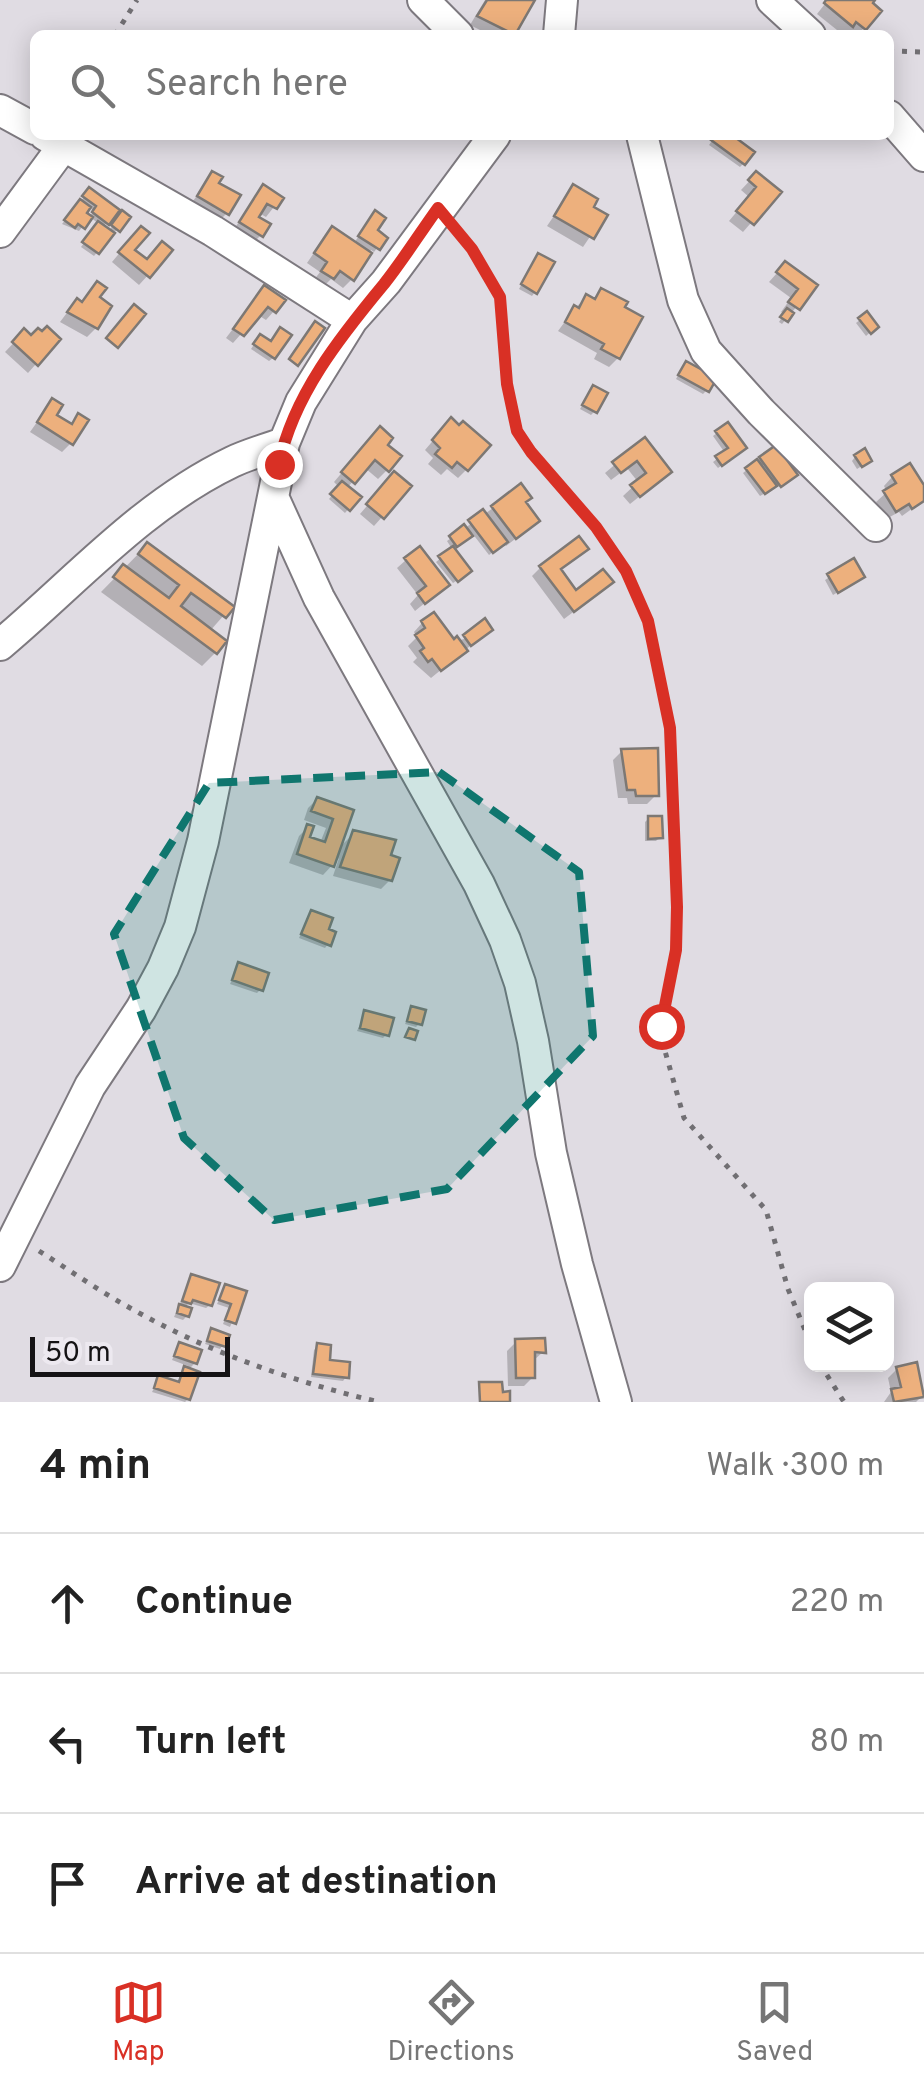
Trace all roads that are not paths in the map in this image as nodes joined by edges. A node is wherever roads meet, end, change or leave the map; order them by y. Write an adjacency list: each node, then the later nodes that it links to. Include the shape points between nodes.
1 (422, 0): 4 (street)
2 (562, 0): 5 (street)
3 (772, 0): 6 (street)
4 (453, 30)
5 (559, 30)
6 (805, 30)
7 (0, 110): 9 (street)
8 (894, 122): 13 (street)
9 (30, 126)
10 (54, 140): 14 (street); 15 (street)
11 (491, 140): 15 (street)
12 (643, 140): 18 (street, via 683,300 706,351)
13 (924, 156)
14 (0, 232)
15 (352, 320): 16 (street)
16 (284, 443): 17 (street); 19 (street, via 201,479 135,525)
17 (274, 499): 20 (street, via 180,926 142,1009 90,1086); 21 (street, via 320,598 505,940 525,1002 577,1264)
18 (876, 526)
19 (0, 644)
20 (0, 1266)
21 (616, 1402)

